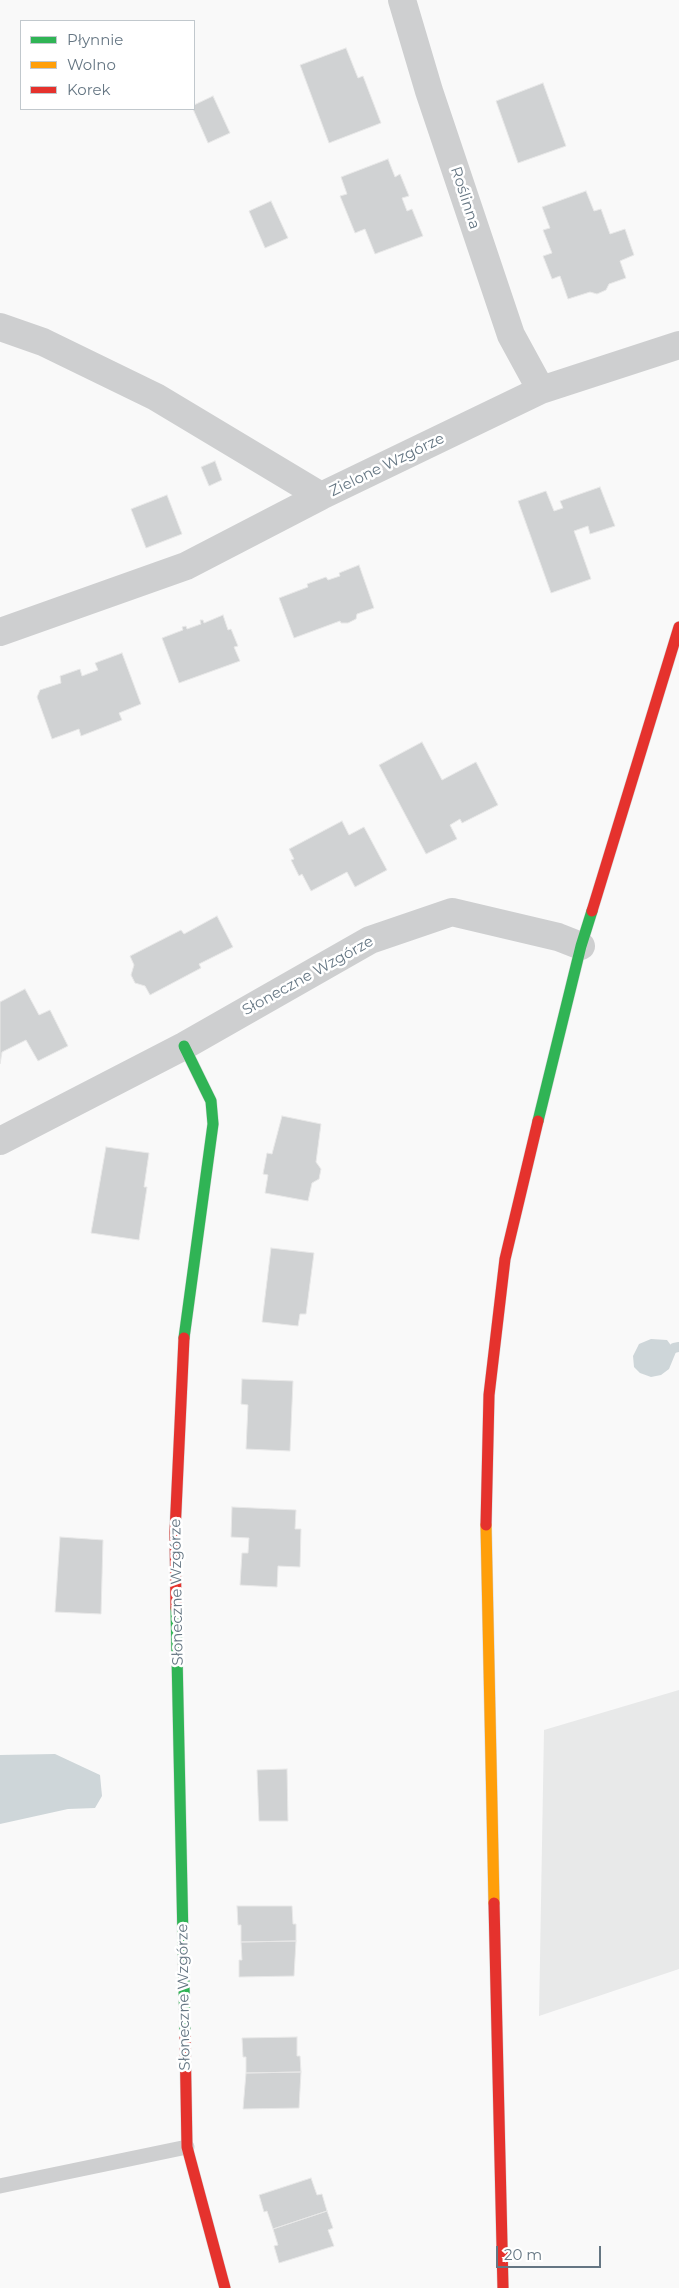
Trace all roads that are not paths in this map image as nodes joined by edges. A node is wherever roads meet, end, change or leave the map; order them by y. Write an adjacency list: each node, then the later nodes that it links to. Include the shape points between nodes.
1 (402, 0): 4 (street, Roślinna, via 511,335)
2 (0, 327): 5 (street, Zielone Wzgórze, via 43,342 156,397)
3 (679, 345): 4 (street, Zielone Wzgórze)
4 (541, 390): 5 (street, Zielone Wzgórze)
5 (321, 496): 7 (street, via 186,566)
6 (679, 627): 8 (street)
7 (0, 632)
8 (581, 946): 9 (street, Słoneczne Wzgórze, via 558,937 452,912 370,940); 14 (street, via 504,1259 489,1395 485,1558)
9 (184, 1046): 10 (street, Słoneczne Wzgórze); 11 (street, Słoneczne Wzgórze, via 211,1101 213,1124 182,1352 175,1532)
10 (0, 1141)
11 (187, 2147): 12 (lane); 13 (street, Słoneczne Wzgórze)
12 (0, 2186)
13 (226, 2288)
14 (503, 2288)

